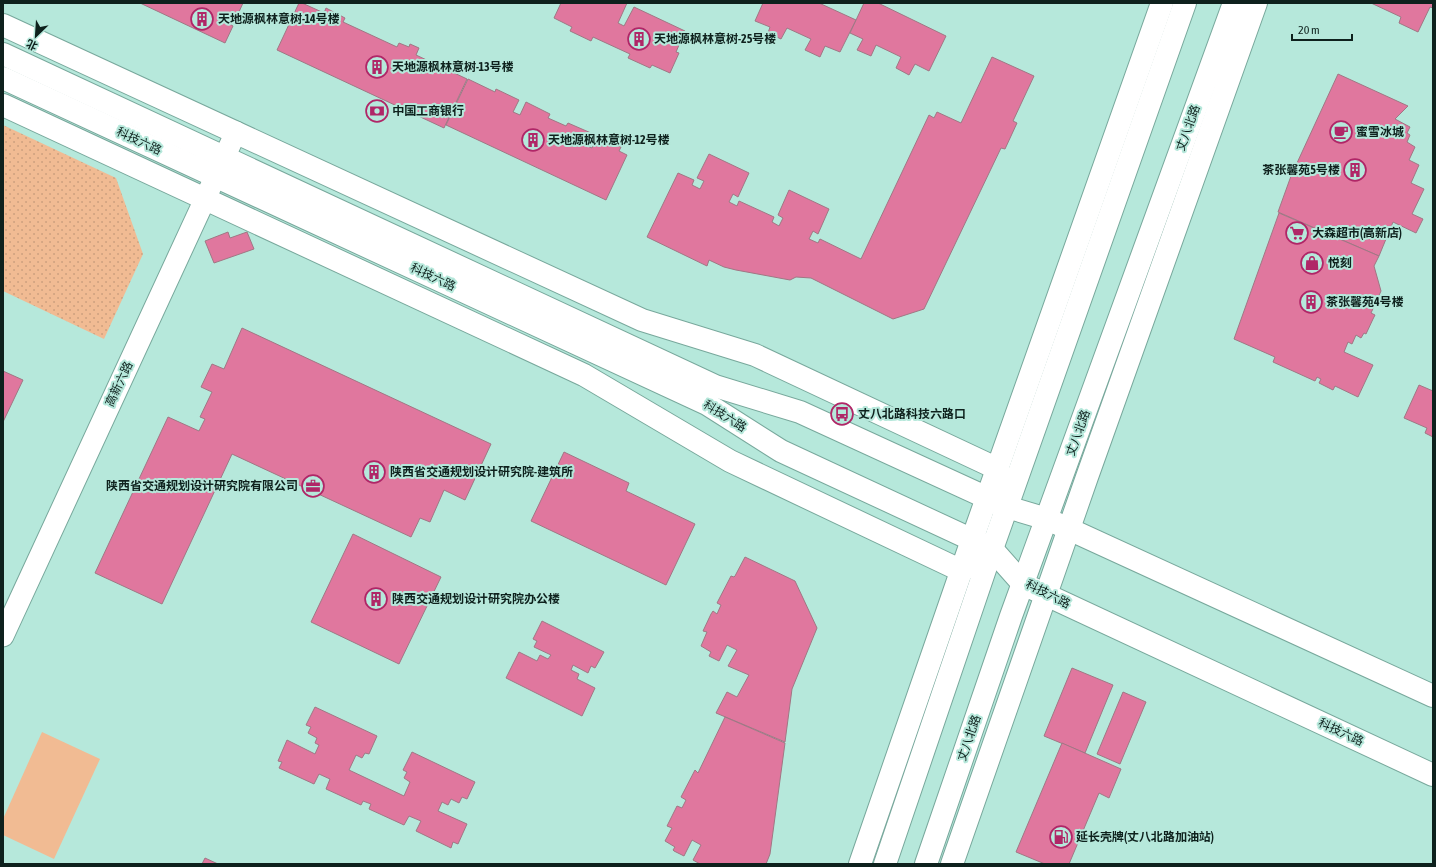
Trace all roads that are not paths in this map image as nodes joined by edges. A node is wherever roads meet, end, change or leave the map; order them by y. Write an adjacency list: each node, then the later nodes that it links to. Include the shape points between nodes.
1 (1162, 3): 12 (main road)
2 (1185, 3): 14 (main road)
3 (1234, 3): 15 (main road, 丈八北路)
4 (1256, 3): 16 (main road)
5 (3, 25): 9 (main road)
6 (3, 54): 10 (main road, 科技六路)
7 (3, 78): 10 (main road, 科技六路)
8 (3, 105): 11 (main road)
9 (236, 132): 10 (street, 高新六路); 12 (main road, via 642,320 755,355)
10 (220, 167): 11 (street, 高新六路); 13 (main road, 科技六路, via 715,386 800,412); 17 (main road, 科技六路, via 707,404 781,451)
11 (205, 199): 19 (main road, via 584,375 730,461); 22 (street, 高新六路)
12 (998, 469): 13 (main road); 14 (main road)
13 (988, 498): 14 (main road, 科技六路); 17 (main road)
14 (1007, 507): 15 (main road, 科技六路); 18 (main road)
15 (1047, 519): 16 (main road, 科技六路); 20 (main road, 丈八北路)
16 (1068, 529): 21 (main road); 23 (main road, 科技六路)
17 (972, 540): 18 (main road, 科技六路); 19 (main road)
18 (992, 549): 19 (main road); 20 (main road, 科技六路); 26 (main road)
19 (962, 571): 25 (main road)
20 (1024, 584): 21 (main road, 科技六路); 27 (main road, 丈八北路)
21 (1046, 593): 24 (main road, 科技六路); 28 (main road)
22 (3, 636)
23 (1433, 696)
24 (1433, 775)
25 (860, 864)
26 (885, 864)
27 (926, 864)
28 (952, 864)

